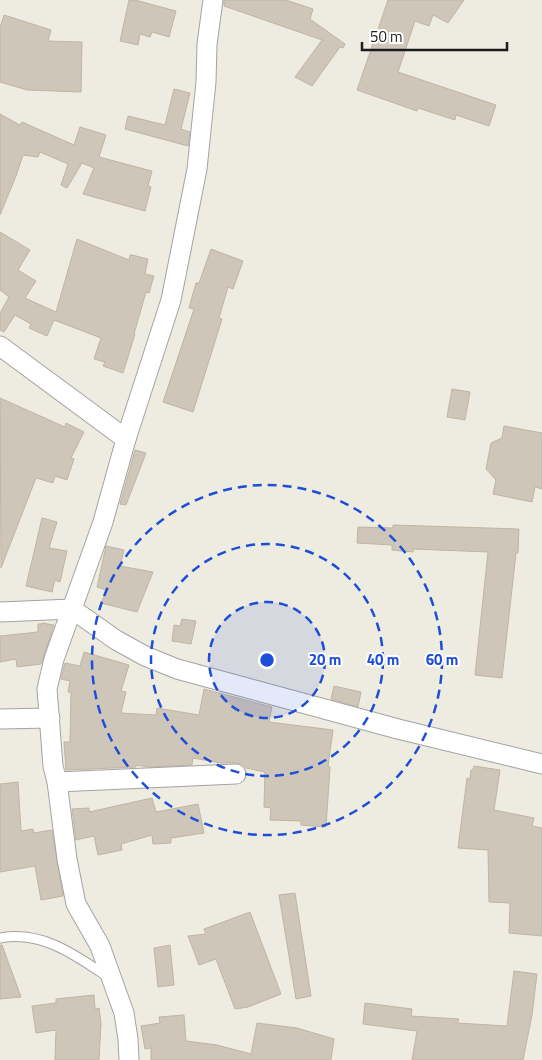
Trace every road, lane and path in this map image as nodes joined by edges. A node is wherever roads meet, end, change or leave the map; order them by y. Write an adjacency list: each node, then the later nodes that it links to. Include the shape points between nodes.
1 (213, 0): 3 (street, via 194,188 171,300)
2 (0, 346): 3 (street)
3 (126, 439): 4 (street, via 103,522)
4 (72, 609): 5 (street); 6 (street, via 47,689); 8 (street, via 116,640 177,669)
5 (0, 612)
6 (50, 718): 7 (street); 10 (street)
7 (0, 719)
8 (542, 764)
9 (236, 774): 10 (street)
10 (57, 782): 12 (street, via 76,904 100,946)
11 (0, 938): 12 (lane, via 10,936 44,941 68,950)
12 (114, 982): 13 (street, via 124,1012)
13 (129, 1060)

